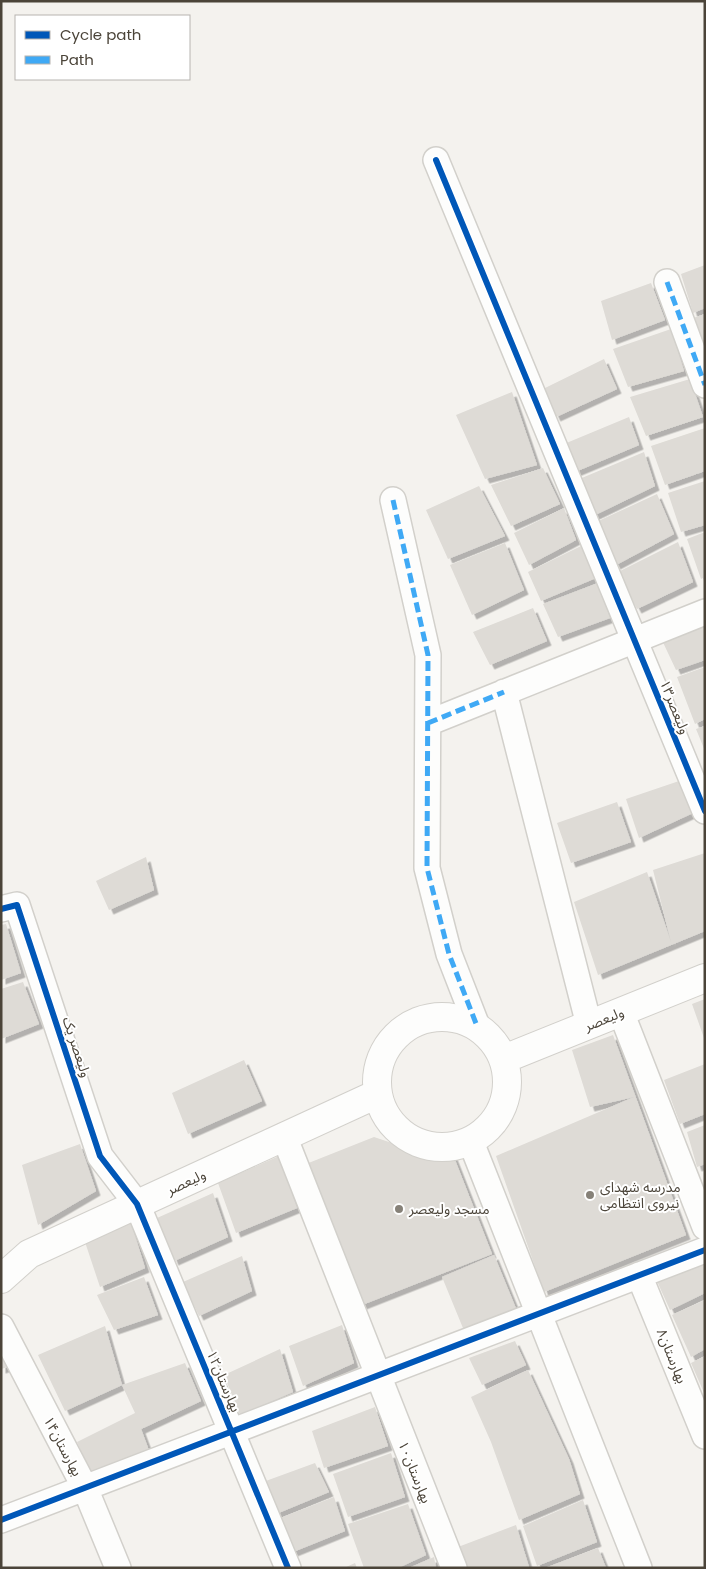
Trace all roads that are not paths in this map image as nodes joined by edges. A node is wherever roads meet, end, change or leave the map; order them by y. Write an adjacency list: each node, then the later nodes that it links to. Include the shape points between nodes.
1 (436, 160): 6 (street, ولیعصر۱۳)
2 (667, 282): 3 (street)
3 (705, 385)
4 (393, 500): 8 (street, via 428,655)
5 (705, 612): 6 (street)
6 (634, 640): 7 (street); 9 (street, ولیعصر۱۳)
7 (504, 692): 8 (street); 13 (street)
8 (428, 723): 14 (street, via 427,868 449,954)
9 (705, 811)
10 (1, 909): 19 (street, ولیعصر یک, via 17,904 100,1156)
11 (705, 978): 12 (street, ولیعصر)
12 (621, 1012): 13 (street, ولیعصر); 20 (street)
13 (589, 1025): 15 (street, ولیعصر)
14 (477, 1026): 15 (street, via 493,1040); 16 (street, via 457,1018 436,1016 415,1022 397,1034 384,1052 377,1072)
15 (504, 1059): 18 (street, via 508,1078 506,1098 499,1116)
16 (377, 1094): 17 (street, ولیعصر); 18 (street, via 384,1113 396,1129 412,1141 431,1147 452,1148)
17 (284, 1136): 19 (street, ولیعصر); 26 (street, بهارستان۱۰)
18 (471, 1142): 24 (street)
19 (137, 1204): 23 (street, ولیعصر, via 29,1254); 27 (street, بهارستان۱۲)
20 (705, 1227)
21 (705, 1250): 22 (street)
22 (639, 1275): 24 (street); 28 (street, بهارستان۸)
23 (1, 1279)
24 (539, 1313): 26 (street); 34 (street)
25 (1, 1326): 29 (street, بهارستان۱۴)
26 (377, 1375): 27 (street); 33 (street, بهارستان۱۰)
27 (232, 1431): 29 (street); 32 (street, بهارستان۱۲)
28 (705, 1436)
29 (85, 1488): 30 (street); 31 (street, بهارستان۱۴)
30 (1, 1520)
31 (118, 1568)
32 (288, 1568)
33 (454, 1568)
34 (639, 1568)

